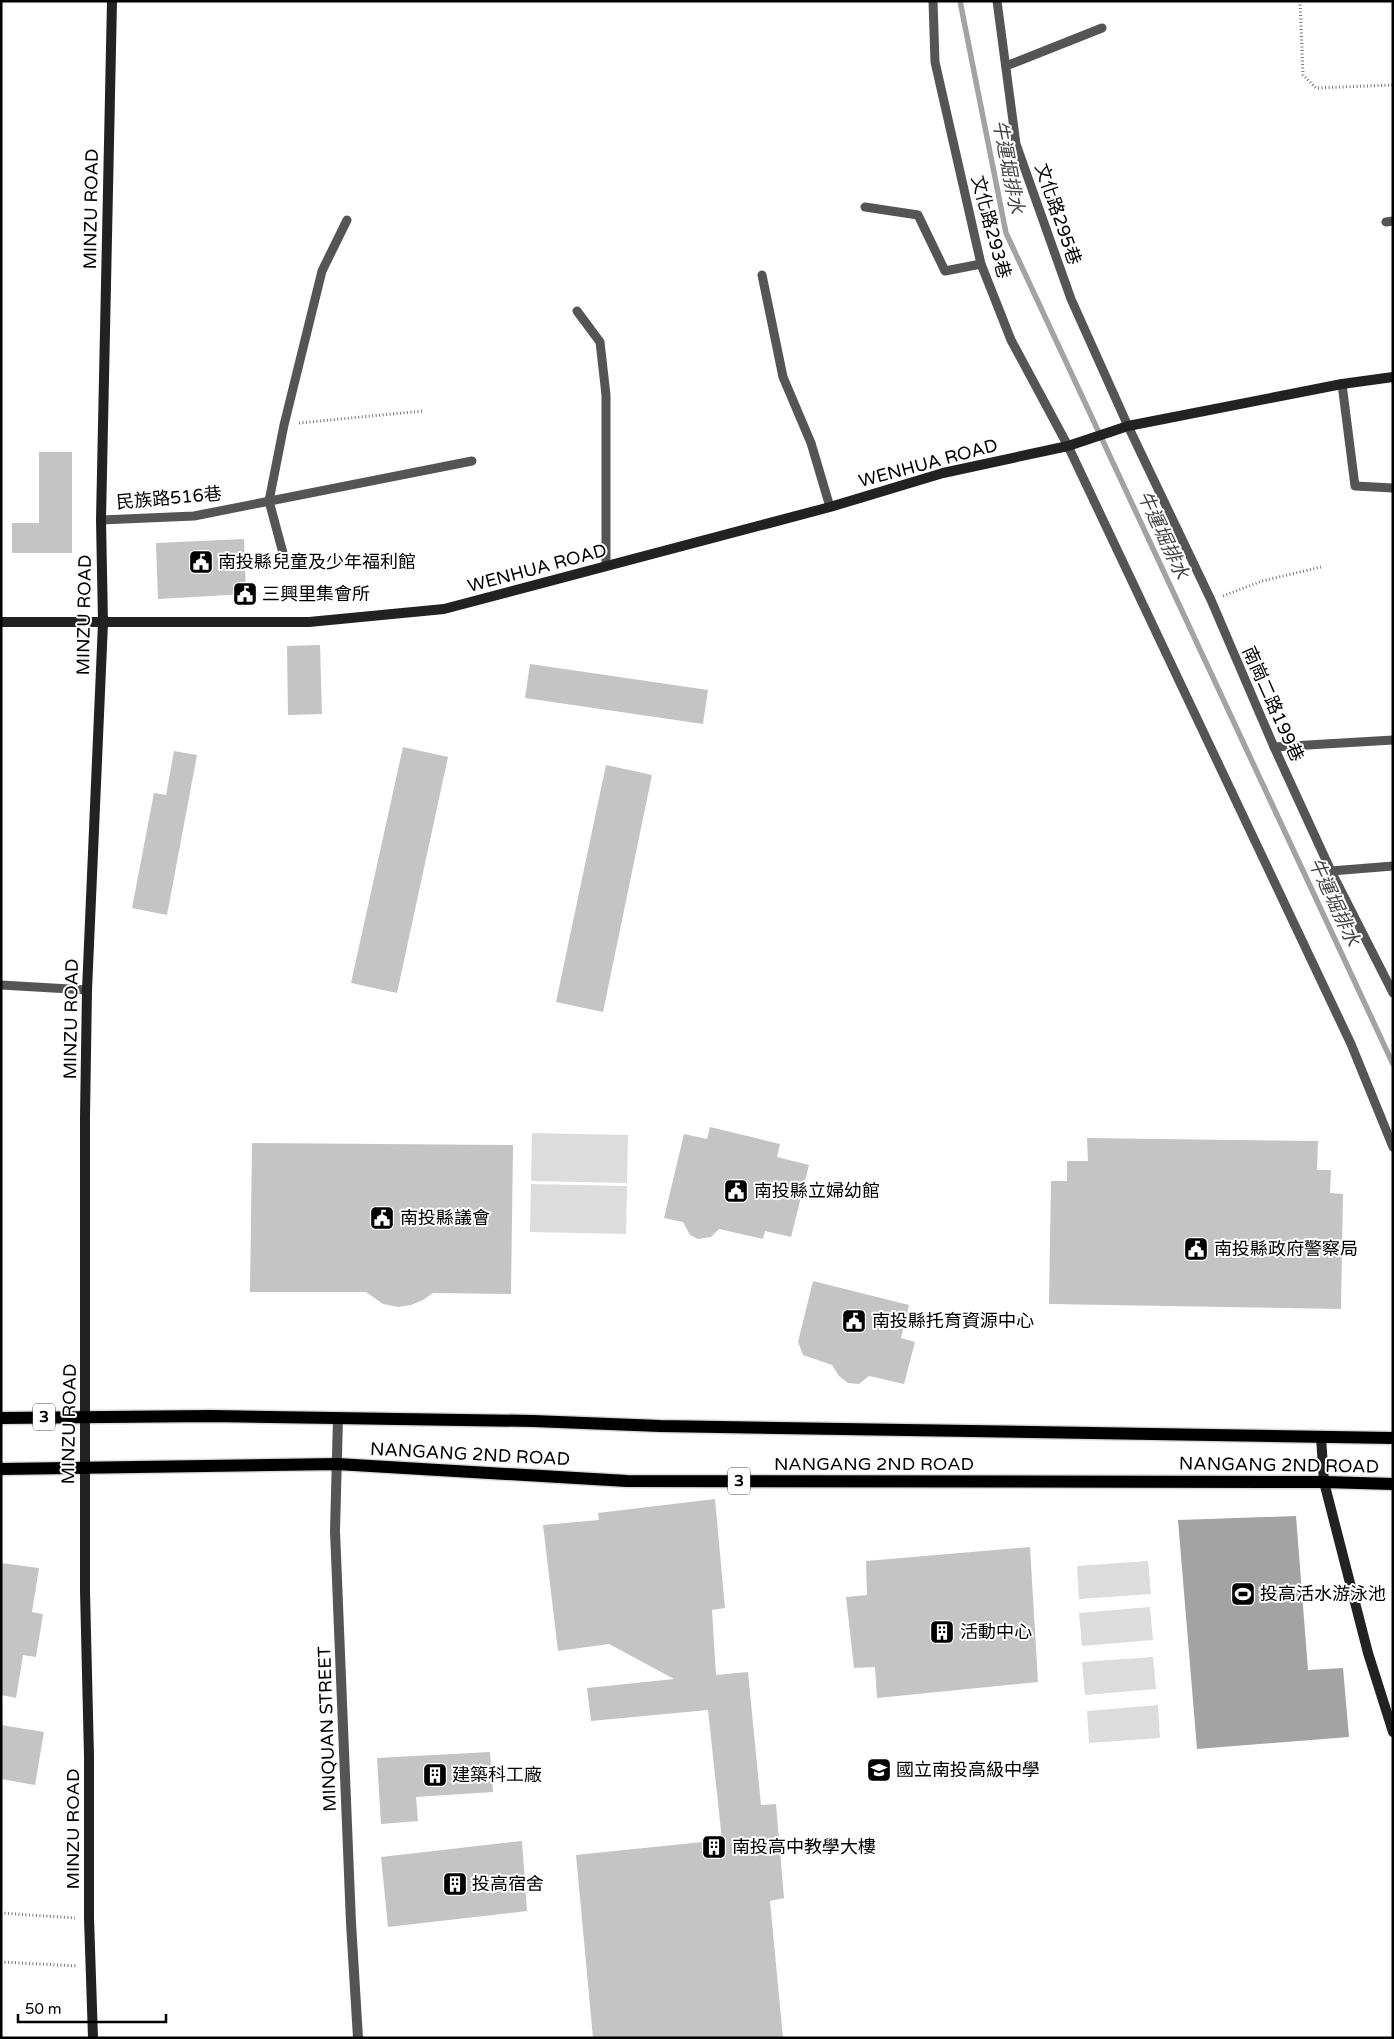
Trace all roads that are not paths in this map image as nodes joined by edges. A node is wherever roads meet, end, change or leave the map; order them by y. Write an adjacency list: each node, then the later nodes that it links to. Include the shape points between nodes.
1 (112, 1): 19 (main road, MINZU ROAD)
2 (933, 1): 8 (lane, 文化路293巷, via 935,62)
3 (996, 1): 5 (lane, 文化路295巷)
4 (1102, 28): 5 (lane)
5 (1006, 66): 13 (lane, 文化路295巷, via 1016,144 1071,298)
6 (865, 207): 8 (lane, via 918,215 945,271)
7 (347, 220): 17 (lane, via 322,271 284,425)
8 (981, 264): 14 (lane, 文化路293巷, via 1011,340)
9 (762, 275): 18 (lane, via 783,377 811,443)
10 (577, 311): 21 (lane, via 600,342 606,395)
11 (1393, 377): 12 (main road)
12 (1342, 384): 13 (main road); 16 (lane, via 1355,486)
13 (1128, 426): 14 (main road, WENHUA ROAD); 25 (lane, 南崗二路199巷, via 1211,600)
14 (1068, 446): 18 (main road, WENHUA ROAD, via 944,473); 31 (lane, 文化路293巷, via 1351,1044)
15 (472, 461): 17 (lane, 民族路516巷)
16 (1393, 488)
17 (269, 502): 19 (lane, 民族路516巷, via 194,516); 20 (lane)
18 (830, 507): 21 (main road, WENHUA ROAD)
19 (101, 520): 23 (main road, MINZU ROAD)
20 (283, 553)
21 (606, 566): 23 (main road, WENHUA ROAD, via 444,609 309,622)
22 (1, 622): 23 (main road, WENHUA ROAD)
23 (103, 623): 29 (main road, MINZU ROAD)
24 (1393, 740): 25 (lane)
25 (1274, 747): 27 (lane, 南崗二路199巷)
26 (1393, 866): 27 (lane)
27 (1331, 871): 30 (lane, 南崗二路199巷)
28 (1, 985): 29 (lane)
29 (87, 990): 32 (main road, MINZU ROAD)
30 (1393, 993)
31 (1393, 1147)
32 (86, 1416): 33 (main road, 3); 34 (main road, NANGANG 2ND ROAD / 3); 38 (main road, MINZU ROAD)
33 (1, 1418)
34 (338, 1418): 35 (main road, NANGANG 2ND ROAD / 3, via 679,1427); 37 (street, MINQUAN STREET)
35 (1320, 1436): 36 (main road, NANGANG 2ND ROAD / 3); 40 (main road)
36 (1393, 1438)
37 (337, 1464): 38 (main road, NANGANG 2ND ROAD / 3); 40 (main road, NANGANG 2ND ROAD / 3, via 627,1481); 44 (street, MINQUAN STREET, via 335,1531)
38 (85, 1468): 39 (main road, 3); 43 (main road, MINZU ROAD)
39 (1, 1469)
40 (1324, 1482): 41 (main road, NANGANG 2ND ROAD / 3); 42 (main road, via 1368,1653)
41 (1393, 1484)
42 (1393, 1732)
43 (93, 2038)
44 (358, 2038)

